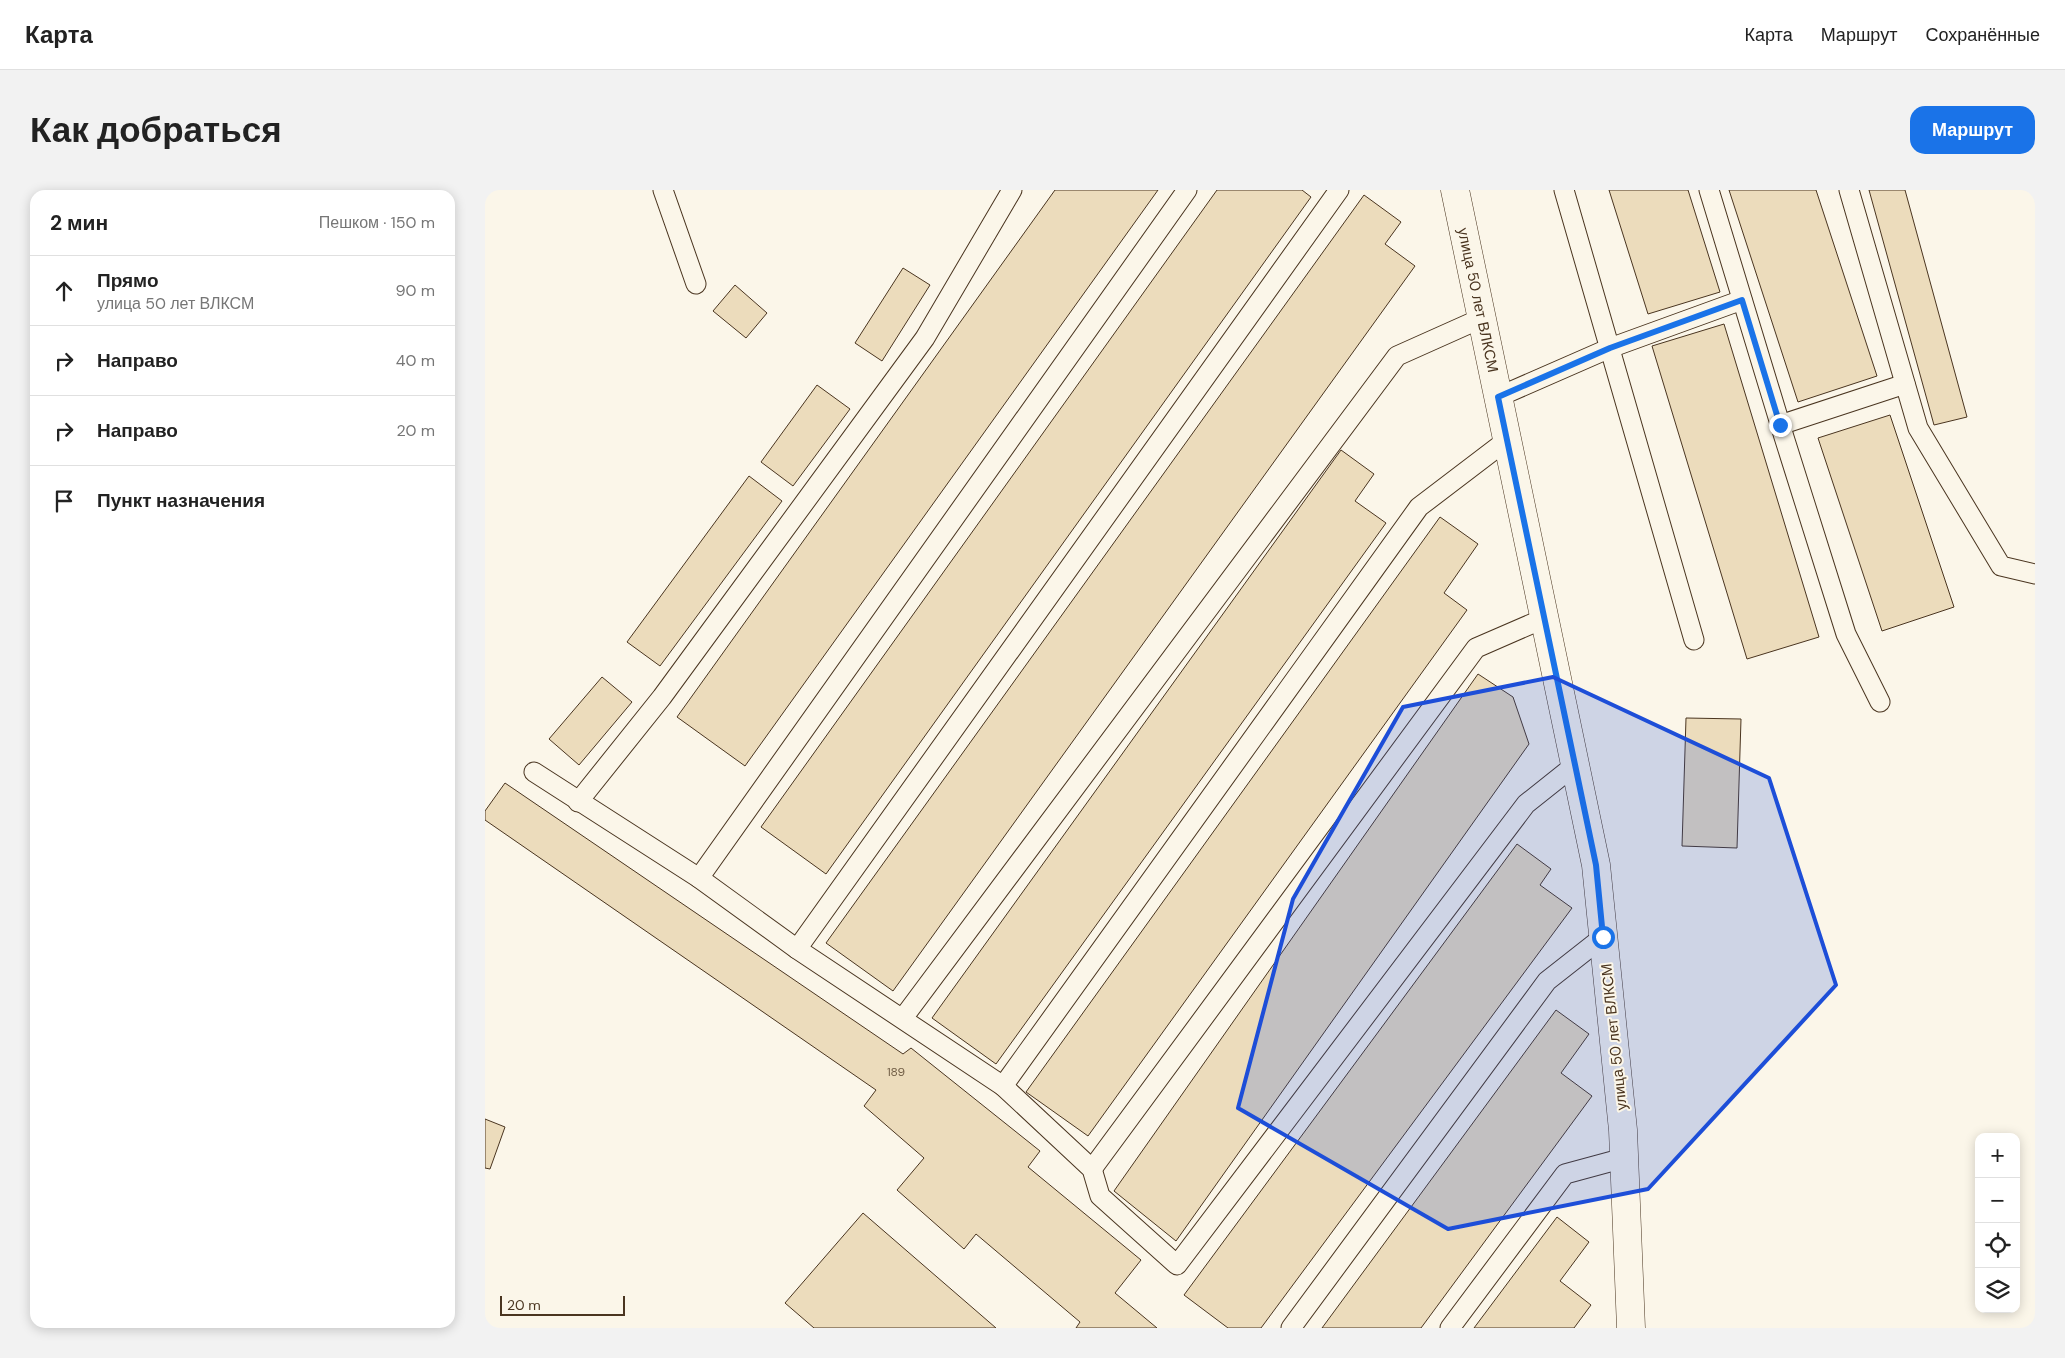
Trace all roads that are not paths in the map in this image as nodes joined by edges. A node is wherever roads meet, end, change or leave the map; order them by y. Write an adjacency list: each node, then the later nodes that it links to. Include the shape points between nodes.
1 (663, 190): 9 (lane)
2 (1012, 190): 23 (lane, via 925,338 662,696)
3 (1187, 190): 24 (lane)
4 (1339, 190): 26 (lane)
5 (1455, 190): 11 (street, улица 50 лет ВЛКСМ)
6 (1564, 190): 12 (lane)
7 (1709, 190): 10 (lane)
8 (1849, 190): 13 (lane)
9 (696, 284)
10 (1742, 300): 12 (lane); 15 (lane)
11 (1482, 318): 14 (street, улица 50 лет ВЛКСМ); 27 (lane, via 1397,356)
12 (1610, 348): 14 (lane); 19 (lane)
13 (1905, 384): 15 (lane); 17 (lane, via 1918,428 2001,566)
14 (1498, 397): 16 (street, улица 50 лет ВЛКСМ)
15 (1780, 425): 20 (lane, via 1846,634)
16 (1507, 440): 18 (street, улица 50 лет ВЛКСМ); 28 (lane, via 1419,507)
17 (2035, 574)
18 (1545, 618): 21 (street, улица 50 лет ВЛКСМ); 30 (lane, via 1476,648)
19 (1694, 640)
20 (1880, 702)
21 (1575, 765): 25 (street, улица 50 лет ВЛКСМ, via 1596,865); 30 (lane, via 1526,804 1177,1265 1100,1196)
22 (534, 772): 23 (lane)
23 (578, 802): 24 (lane)
24 (699, 878): 26 (lane)
25 (1603, 937): 29 (street, улица 50 лет ВЛКСМ); 31 (lane, via 1547,981)
26 (797, 949): 27 (lane)
27 (903, 1018): 28 (lane)
28 (1003, 1086): 30 (lane)
29 (1624, 1158): 32 (lane, via 1565,1174); 33 (street, улица 50 лет ВЛКСМ)
30 (1092, 1170)
31 (1291, 1328)
32 (1450, 1328)
33 (1631, 1328)

